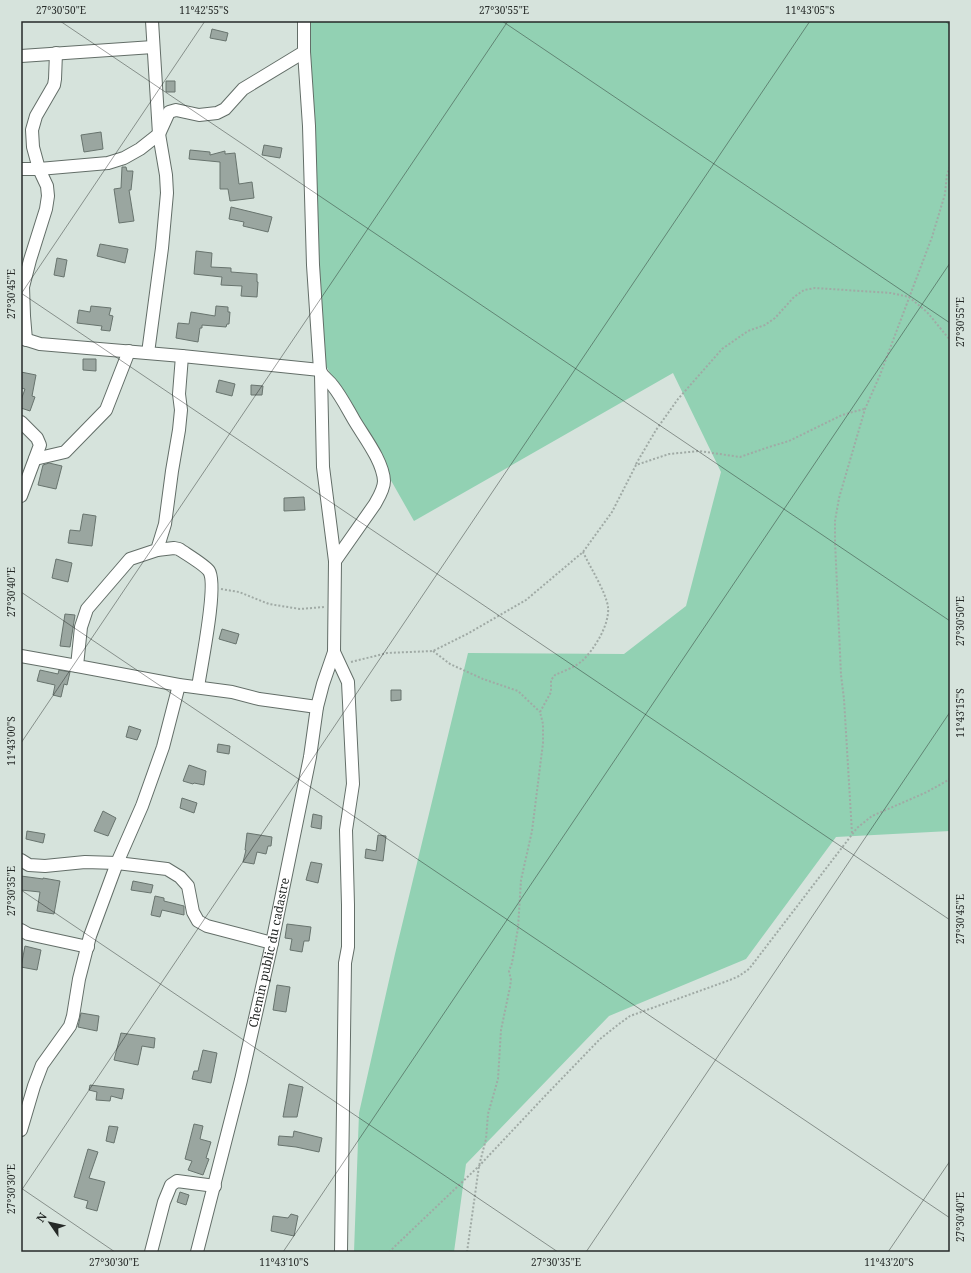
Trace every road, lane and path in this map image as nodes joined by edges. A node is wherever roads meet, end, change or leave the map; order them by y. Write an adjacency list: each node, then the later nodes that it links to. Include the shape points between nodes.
1 (152, 21): 3 (street)
2 (304, 21): 4 (street)
3 (153, 47): 5 (street); 7 (street)
4 (304, 52): 7 (street, via 243,90 225,109 217,113 199,115 176,110 169,112); 17 (street)
5 (56, 53): 6 (street); 10 (street, via 54,85 36,116 32,130 33,147)
6 (21, 56)
7 (159, 134): 10 (street, via 124,158); 15 (street, via 166,175 166,193 162,248)
8 (950, 167): 11 (path, via 932,237)
9 (21, 169): 10 (street)
10 (39, 169): 12 (street, via 47,186 48,196 23,287)
11 (909, 297): 13 (path, via 927,312); 18 (path); 21 (path, via 892,293 815,288 804,290 775,318 748,331 722,349 678,399)
12 (23, 339): 14 (street, via 40,344)
13 (950, 340)
14 (129, 352): 15 (street); 20 (street, via 106,410 65,452)
15 (148, 353): 16 (street)
16 (182, 356): 17 (street); 23 (street, via 179,430 165,524)
17 (320, 372): 25 (street, via 323,467); 25 (street, via 332,384 372,450 383,473 384,484 376,504)
18 (865, 409): 21 (path, via 842,415 789,441 740,457 699,451 669,454); 38 (path, via 839,498 835,521 840,667)
19 (21, 422): 20 (street, via 39,441)
20 (35, 458): 22 (street)
21 (636, 465): 24 (path, via 612,512)
22 (21, 496)
23 (157, 550): 26 (street, via 179,549 208,569); 32 (street, via 130,559 87,609 81,627)
24 (583, 552): 28 (path, via 526,600 469,633); 36 (path, via 607,599 607,619 595,646 582,662 552,677 551,692)
25 (335, 561): 27 (street)
26 (212, 588): 27 (path, via 239,592 269,604 300,608); 34 (street)
27 (335, 606): 29 (street)
28 (433, 650): 31 (path, via 387,654); 36 (path, via 450,664 518,691)
29 (334, 652): 31 (street); 35 (street, Chemin public du cadastre)
30 (21, 656): 32 (street)
31 (341, 665): 49 (street, via 348,682 353,784 346,830 348,947 345,963)
32 (77, 666): 33 (street)
33 (180, 684): 34 (street); 40 (street, via 163,747 142,806)
34 (198, 687): 35 (street, via 259,699)
35 (317, 706): 42 (street, Chemin public du cadastre, via 310,757)
36 (540, 712): 45 (path, via 543,743 533,823 521,880 518,928 501,1030 498,1079 488,1114)
37 (950, 779): 38 (path, via 872,816)
38 (852, 833): 45 (path, via 749,969 730,980 630,1016 619,1024 600,1039 544,1096)
39 (21, 860): 40 (street, via 45,866 85,862)
40 (117, 864): 42 (street, via 167,870 180,877 188,886 193,912 198,921 207,926); 43 (street)
41 (21, 930): 43 (street, via 28,934)
42 (272, 943): 46 (street, Chemin public du cadastre)
43 (88, 947): 44 (street, via 70,1026 42,1064)
44 (21, 1130)
45 (480, 1166): 50 (path); 51 (path)
46 (215, 1186): 47 (street, via 177,1182 171,1185); 48 (street, Chemin public du cadastre)
47 (151, 1252)
48 (197, 1252)
49 (341, 1252)
50 (389, 1252)
51 (467, 1252)

